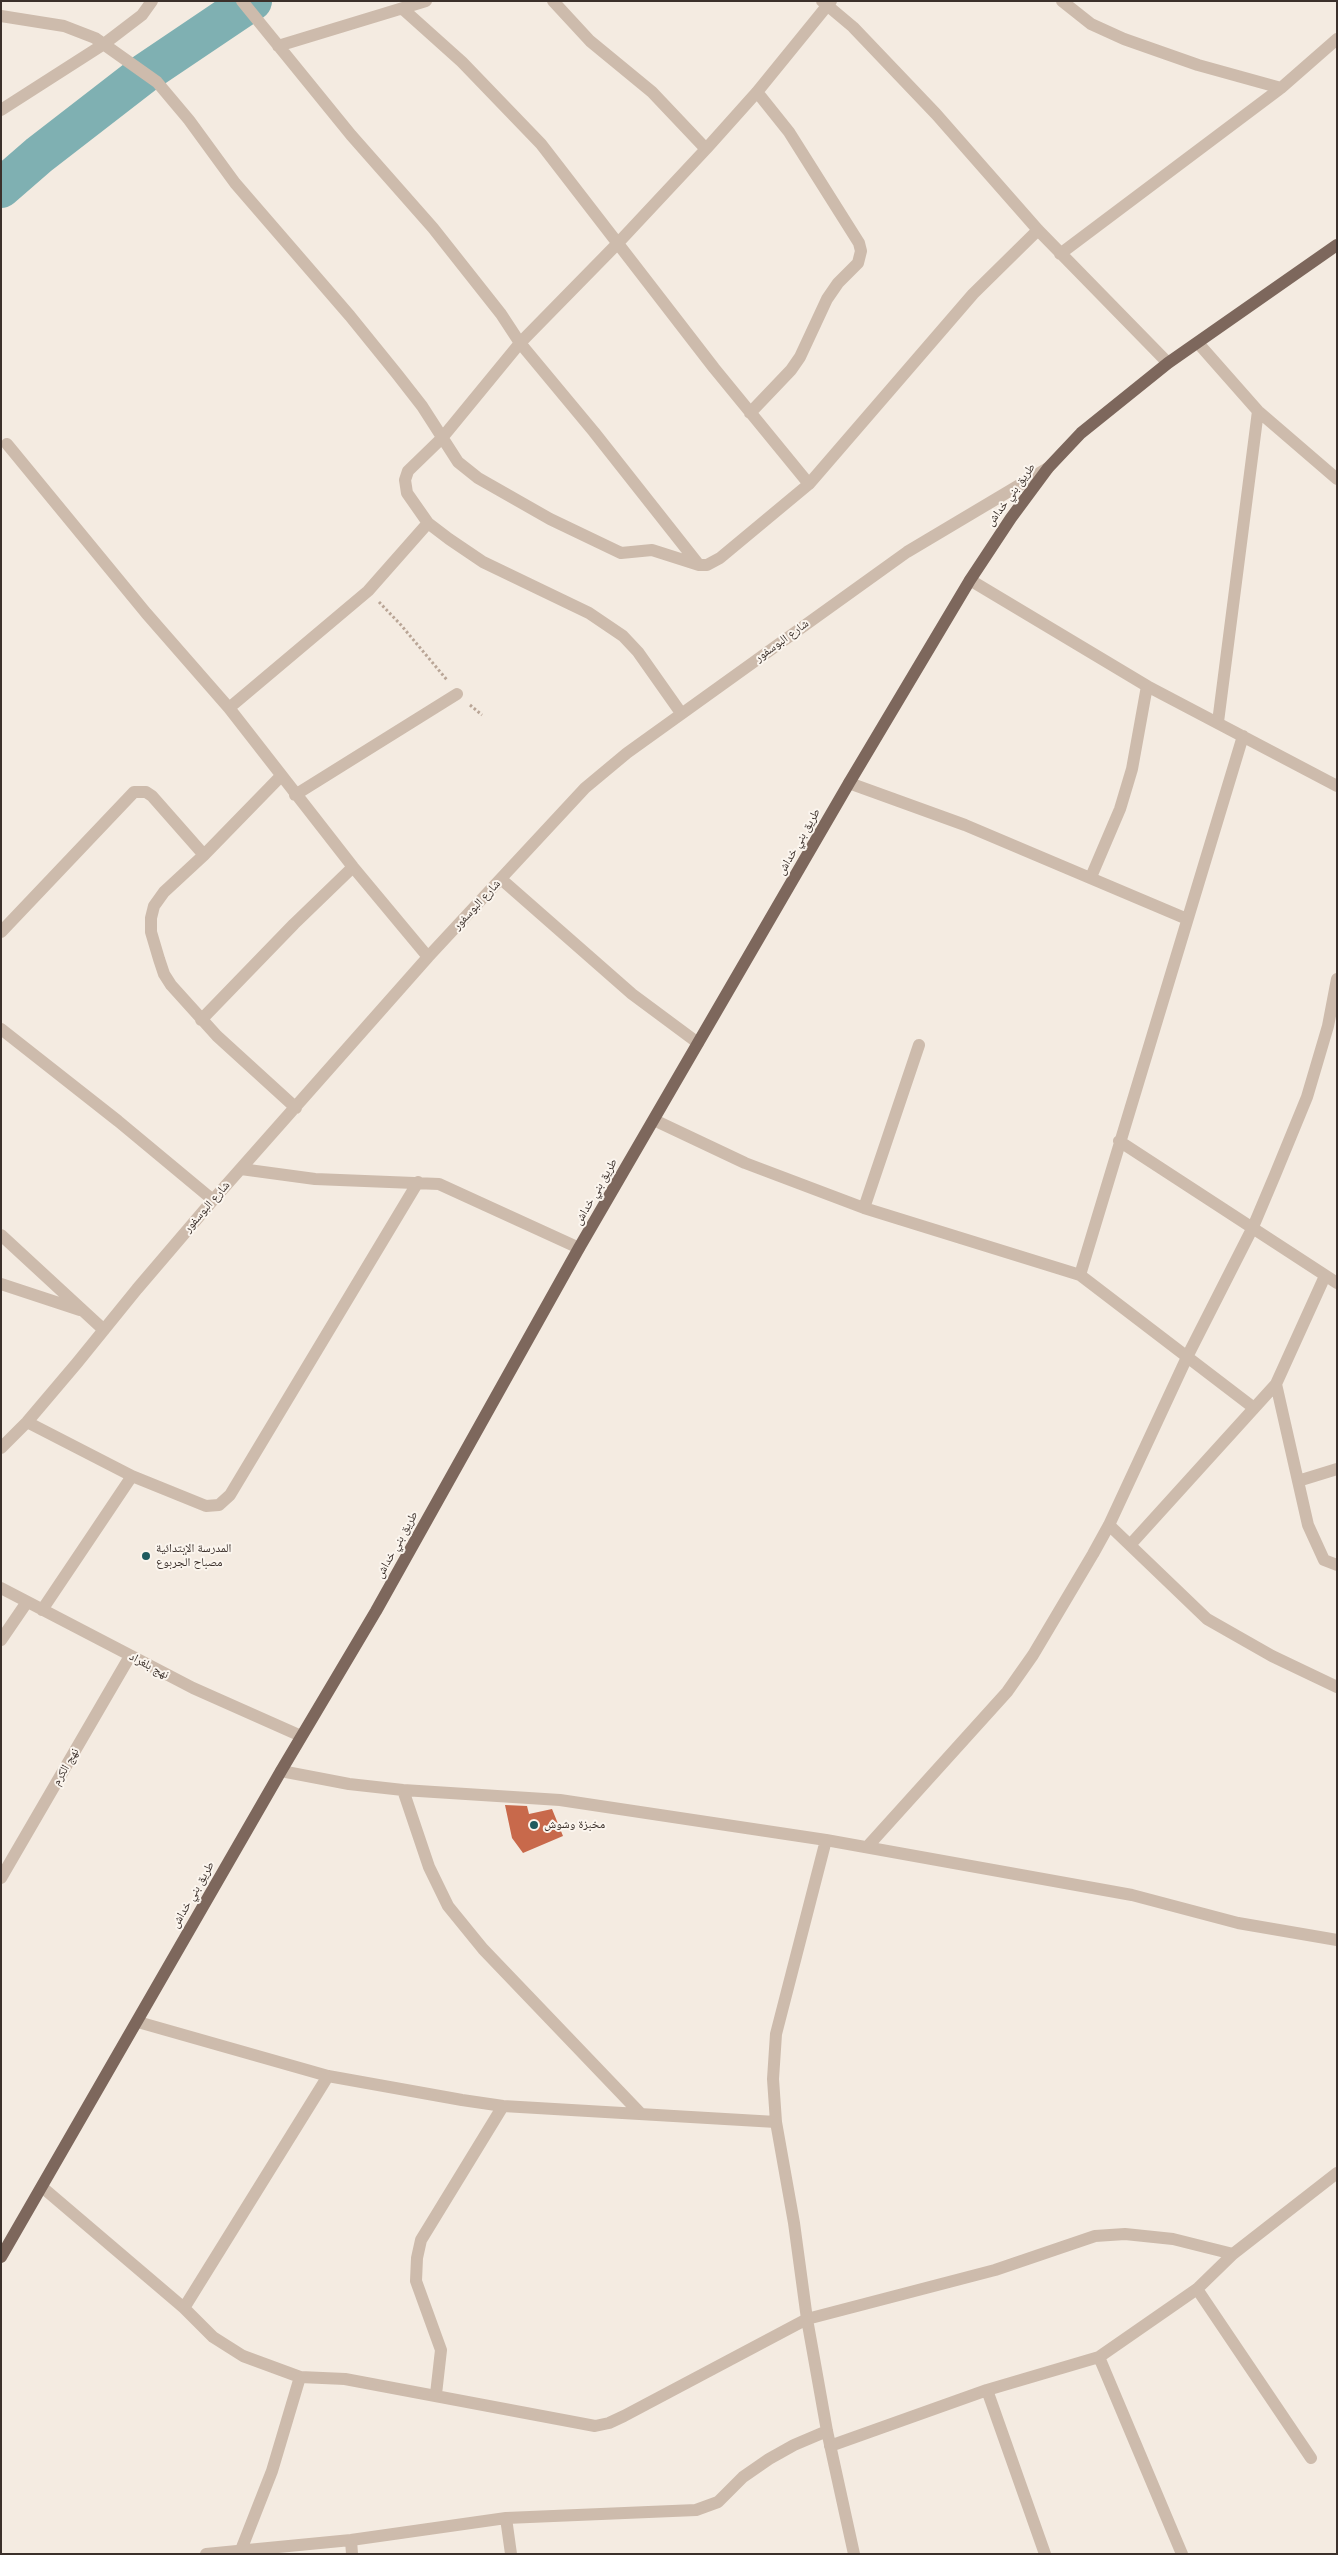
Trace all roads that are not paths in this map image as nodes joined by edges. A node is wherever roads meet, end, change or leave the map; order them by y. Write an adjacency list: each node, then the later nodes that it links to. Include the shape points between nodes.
1 (152, 1): 10 (street, via 142,15)
2 (242, 1): 11 (street)
3 (426, 1): 7 (street)
4 (553, 1): 15 (street, via 590,41 652,92)
5 (1062, 1): 12 (street, via 1091,24 1124,39 1198,65)
6 (827, 3): 13 (street); 16 (street, via 936,114)
7 (404, 10): 11 (street); 17 (street, via 462,62 541,144)
8 (1, 16): 10 (street, via 64,26)
9 (1337, 39): 12 (street)
10 (104, 44): 14 (street); 25 (street, via 157,82 235,183 397,374)
11 (278, 46): 20 (street, via 433,228)
12 (1281, 88): 19 (street)
13 (757, 92): 15 (street); 24 (street, via 789,132 860,243 861,251 858,263 827,299 800,357)
14 (1, 110)
15 (706, 149): 17 (street)
16 (1038, 230): 19 (street); 29 (street, via 973,294)
17 (619, 242): 20 (street); 24 (street)
18 (1337, 245): 21 (main road, طريق بني خداش)
19 (1060, 254): 22 (street)
20 (520, 343): 25 (street); 31 (street)
21 (1198, 343): 22 (main road, طريق بني خداش); 23 (street)
22 (1168, 363): 27 (main road, طريق بني خداش, via 1080,433)
23 (1258, 411): 28 (street); 37 (street)
24 (750, 413): 29 (street)
25 (442, 438): 30 (street, via 408,471 405,480 407,493); 31 (street, via 466,470 599,544 626,554 652,550)
26 (6, 444): 35 (street, via 146,614)
27 (1048, 468): 32 (main road, طريق بني خداش, via 1010,518); 36 (street, شارع البوسفور, via 908,552)
28 (1337, 478)
29 (809, 484): 31 (street, via 720,558 707,565)
30 (428, 523): 35 (street, via 368,591); 36 (street, via 483,562 608,624 638,652)
31 (699, 565)
32 (970, 580): 33 (street); 40 (main road, طريق بني خداش)
33 (1147, 686): 37 (street); 45 (street, via 1132,770 1120,809)
34 (457, 694): 42 (street)
35 (229, 708): 39 (street)
36 (681, 713): 46 (street, شارع البوسفور, via 585,788)
37 (1218, 722): 38 (street)
38 (1243, 736): 41 (street); 47 (street)
39 (280, 776): 42 (street); 43 (street)
40 (849, 783): 45 (street, via 965,825); 53 (main road, طريق بني خداش)
41 (1337, 786)
42 (295, 795): 44 (street)
43 (204, 854): 48 (street, via 152,796 146,792 134,792); 51 (street, via 164,892 154,906 151,918 151,932 164,974)
44 (353, 867): 49 (street); 51 (street)
45 (1091, 877): 47 (street)
46 (501, 879): 49 (street, شارع البوسفور); 53 (street, via 632,994)
47 (1187, 919): 57 (street)
48 (1, 932)
49 (428, 957): 55 (street, شارع البوسفور)
50 (1337, 978): 62 (street, via 1328,1026 1306,1097)
51 (201, 1020): 55 (street)
52 (1, 1029): 60 (street)
53 (698, 1043): 56 (main road, طريق بني خداش)
54 (919, 1046): 61 (street)
55 (296, 1108): 58 (street, شارع البوسفور)
56 (654, 1120): 61 (street, via 745,1162); 64 (main road, طريق بني خداش)
57 (1119, 1141): 62 (street); 65 (street)
58 (241, 1169): 59 (street, via 314,1179); 60 (street, شارع البوسفور)
59 (418, 1182): 64 (street, via 452,1188); 76 (street, via 225,1501 206,1506)
60 (213, 1200): 69 (street, شارع البوسفور)
61 (864, 1208): 65 (street)
62 (1253, 1227): 66 (street); 70 (street)
63 (1, 1235): 68 (street)
64 (579, 1248): 87 (main road, طريق بني خداش, via 376,1612)
65 (1080, 1275): 70 (street)
66 (1331, 1279): 71 (street)
67 (1, 1284): 68 (street)
68 (83, 1311): 69 (street)
69 (104, 1330): 73 (street, شارع البوسفور)
70 (1188, 1355): 72 (street); 78 (street)
71 (1276, 1384): 72 (street); 77 (street)
72 (1254, 1408): 79 (street)
73 (27, 1422): 74 (street, شارع البوسفور); 76 (street)
74 (1, 1448)
75 (1337, 1470): 77 (street)
76 (132, 1476): 83 (street)
77 (1298, 1481): 80 (street, via 1308,1525 1320,1552 1324,1560)
78 (1110, 1525): 79 (street); 91 (street, via 1033,1655 1007,1692)
79 (1130, 1545): 86 (street, via 1207,1619 1272,1656)
80 (1337, 1565)
81 (1, 1588): 82 (street, نهج بلغراد)
82 (26, 1602): 83 (street, نهج بلغراد); 84 (street)
83 (42, 1610): 85 (street, نهج بلغراد)
84 (1, 1640)
85 (130, 1656): 87 (street, نهج بلغراد, via 244,1713); 92 (street, نهج الكرم)
86 (1337, 1687)
87 (301, 1736): 88 (main road, طريق بني خداش)
88 (281, 1771): 89 (street); 94 (main road, طريق بني خداش)
89 (403, 1790): 90 (street, via 560,1800); 97 (street, via 429,1867 448,1906 483,1949)
90 (826, 1840): 91 (street); 98 (street, via 776,2034 772,2079)
91 (867, 1847): 93 (street, via 1132,1895 1238,1923)
92 (1, 1878)
93 (1337, 1940)
94 (138, 2022): 95 (street); 100 (main road, طريق بني خداش)
95 (328, 2076): 96 (street); 104 (street)
96 (503, 2106): 97 (street); 109 (street, via 421,2240 416,2281 441,2350)
97 (641, 2114): 98 (street)
98 (776, 2122): 105 (street)
99 (1337, 2173): 101 (street)
100 (42, 2187): 102 (main road, طريق بني خداش); 104 (street)
101 (1233, 2254): 103 (street); 105 (street, via 1173,2239 1125,2234 1095,2236 995,2270)
102 (1, 2257)
103 (1197, 2289): 106 (street); 112 (street)
104 (184, 2308): 107 (street, via 213,2337 243,2356)
105 (807, 2319): 109 (street, via 609,2423 581,2424); 110 (street)
106 (1099, 2357): 108 (street); 121 (street)
107 (300, 2377): 109 (street, via 345,2379); 115 (street, via 272,2471)
108 (987, 2390): 111 (street); 120 (street)
109 (436, 2394)
110 (827, 2431): 111 (street); 113 (street, via 769,2459 743,2477 718,2502 707,2507 639,2514)
111 (830, 2446): 119 (street)
112 (1311, 2458)
113 (506, 2518): 114 (street); 118 (street)
114 (351, 2540): 115 (street); 117 (street)
115 (241, 2550): 116 (street)
116 (206, 2554)
117 (352, 2554)
118 (511, 2554)
119 (854, 2554)
120 (1045, 2554)
121 (1182, 2554)

